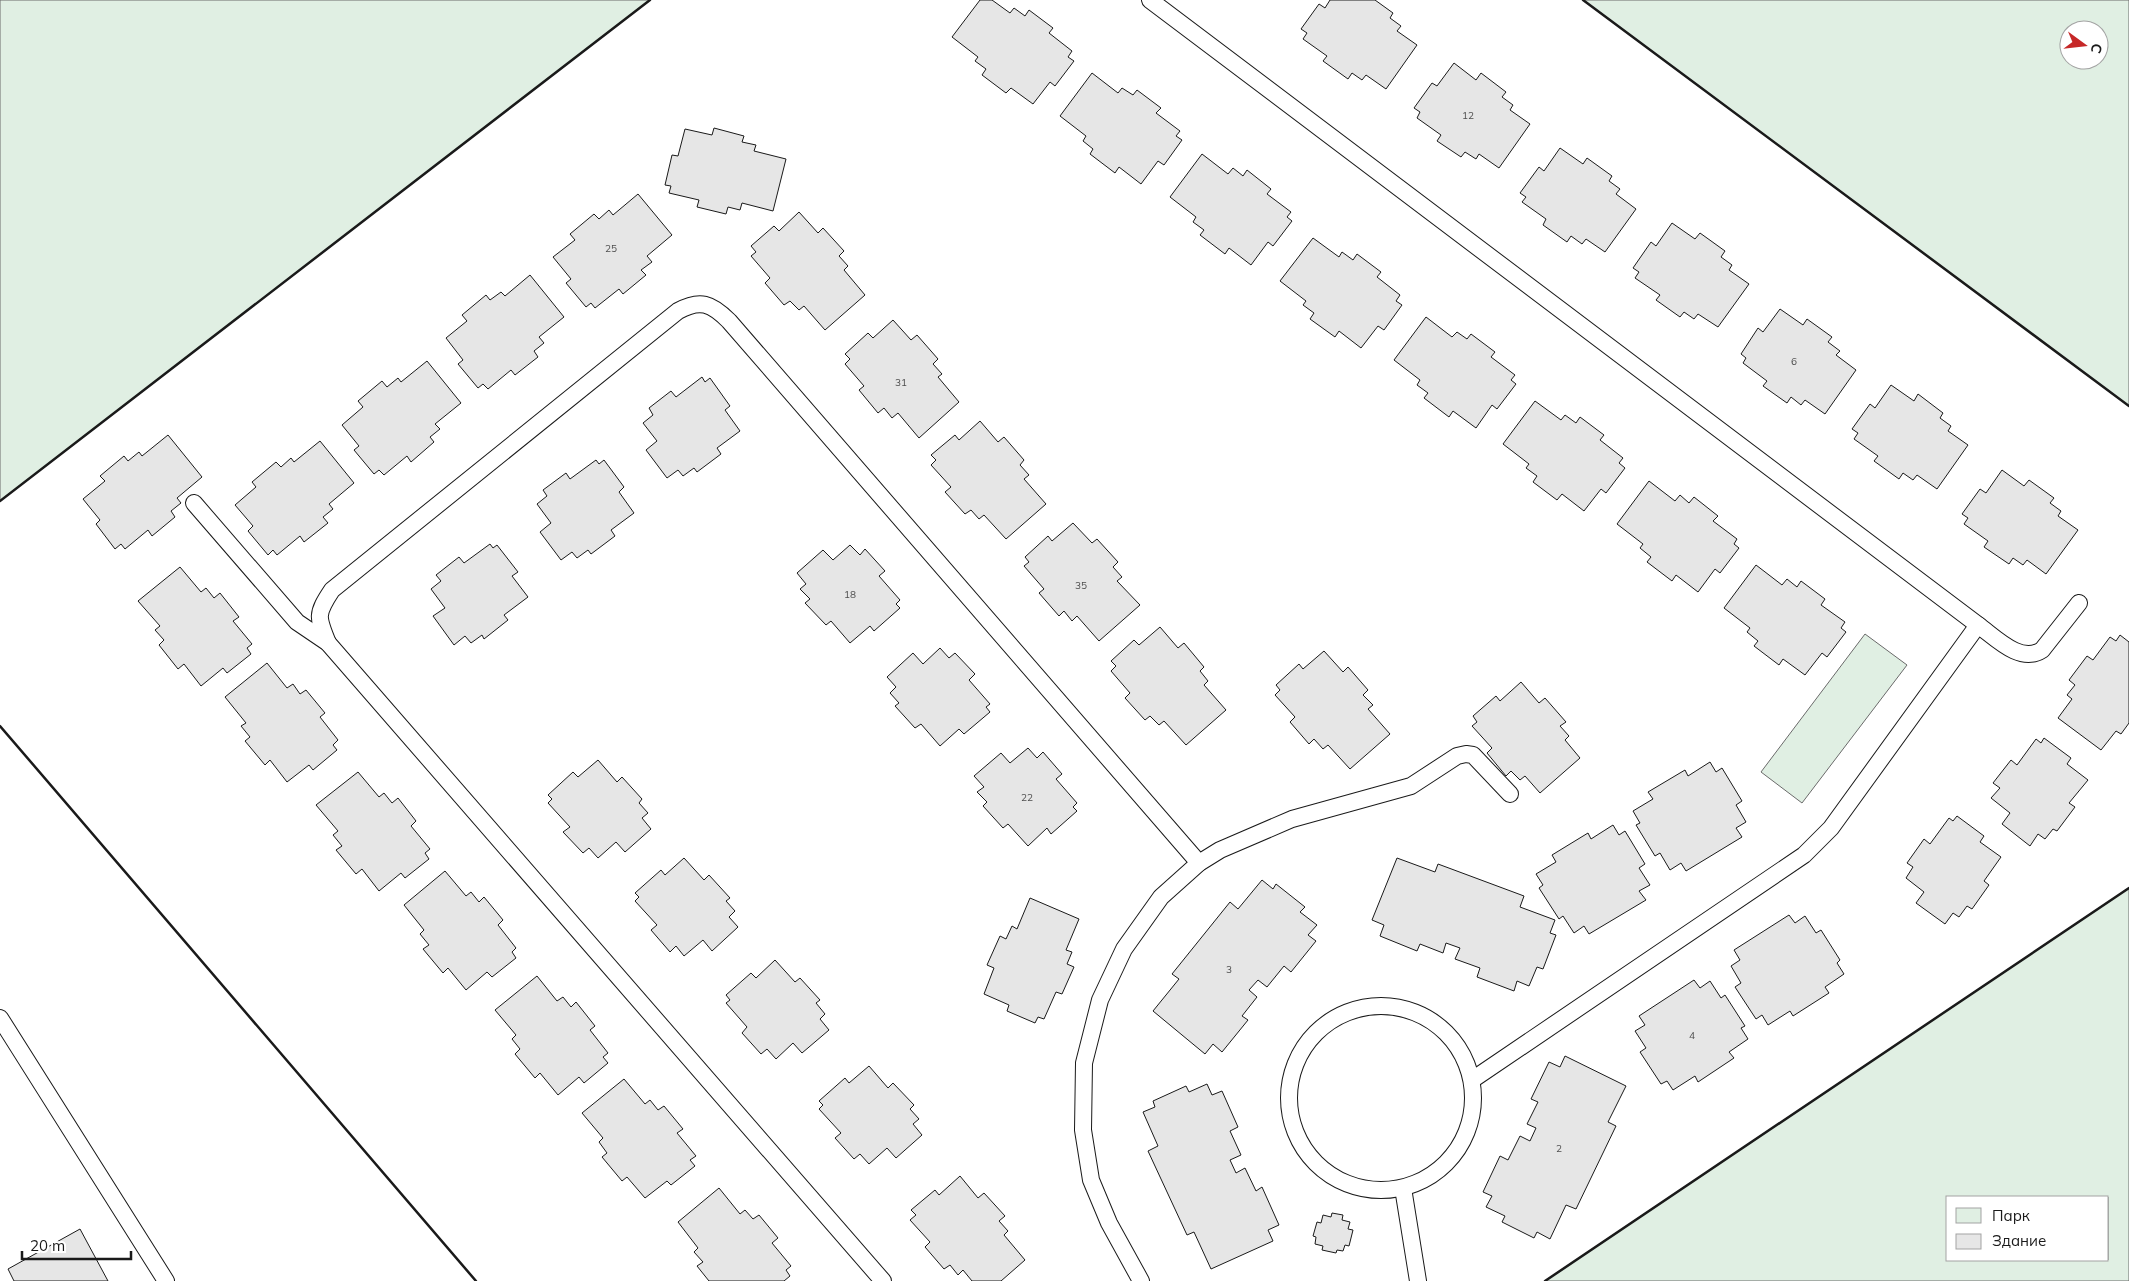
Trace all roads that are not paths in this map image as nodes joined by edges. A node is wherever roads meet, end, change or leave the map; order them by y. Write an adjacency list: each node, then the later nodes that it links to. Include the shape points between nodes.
1 (1150, 0): 4 (lane)
2 (194, 503): 5 (lane, via 297,622)
3 (2080, 603): 4 (lane, via 2042,650 2034,655 2013,650)
4 (1978, 626): 9 (lane, via 1831,828 1804,855)
5 (328, 643): 7 (lane, via 319,621 322,605 332,590 678,311 691,304 705,304 718,310 729,321); 12 (lane)
6 (1510, 794): 7 (lane, via 1473,755 1466,754 1457,756 1411,786 1292,819 1220,850)
7 (1199, 863): 13 (lane, via 1161,897 1124,949 1100,1000 1084,1062 1083,1130 1091,1180 1109,1223)
8 (0, 1018): 11 (lane)
9 (1472, 1080): 10 (lane, via 1471,1120 1457,1151 1437,1171); 10 (lane, via 1463,1055 1447,1032 1430,1019 1406,1008 1365,1006 1344,1012 1310,1037 1298,1056 1290,1079 1288,1102 1293,1126 1303,1148 1319,1167 1341,1182 1364,1189)
10 (1403, 1188): 14 (lane)
11 (166, 1281)
12 (883, 1281)
13 (1140, 1281)
14 (1418, 1281)

